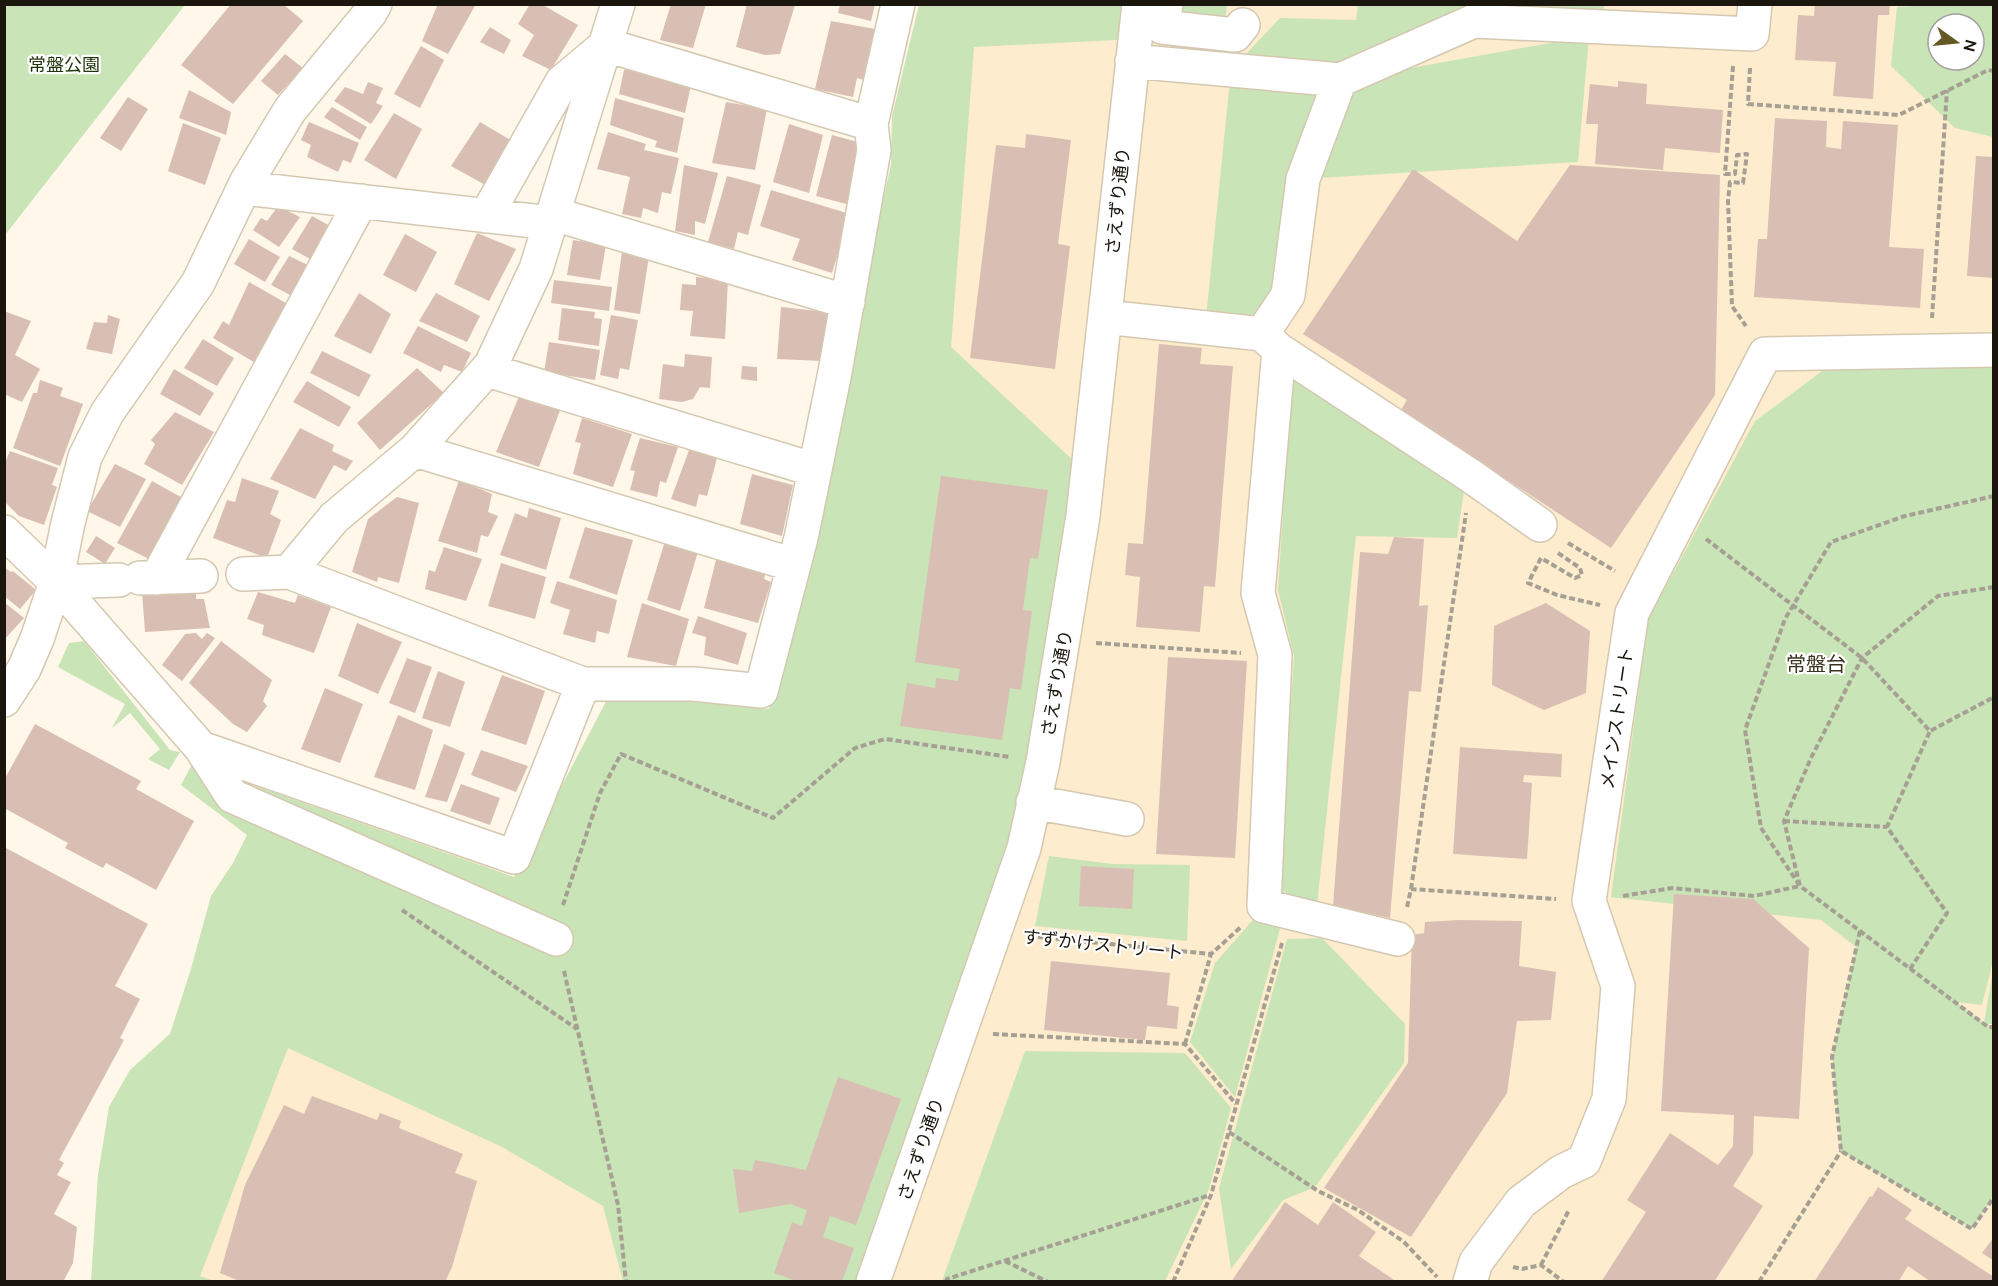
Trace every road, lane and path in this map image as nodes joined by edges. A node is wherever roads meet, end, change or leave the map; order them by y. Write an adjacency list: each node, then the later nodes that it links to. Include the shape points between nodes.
1 (375, 4): 15 (street, via 290,110)
2 (618, 4): 9 (street)
3 (898, 4): 14 (street)
4 (1139, 4): 10 (street, さえずり通り)
5 (1166, 4): 8 (street, via 1162,27 1235,35)
6 (1467, 15): 7 (street, via 1474,21); 12 (street)
7 (1748, 24): 13 (path, via 1748,104 1899,116); 24 (path, via 1725,174 1735,174 1737,155 1747,154 1743,183 1730,182 1728,201 1732,306)
8 (1244, 25)
9 (606, 45): 14 (street); 17 (street, via 562,82); 18 (street)
10 (1132, 61): 12 (street); 20 (street, さえずり通り)
11 (1994, 71): 13 (path, via 1988,70)
12 (1340, 80): 21 (street, via 1302,179 1288,295)
13 (1947, 90): 23 (path)
14 (871, 124): 19 (street, via 874,150)
15 (244, 188): 16 (street); 38 (street, via 198,284 107,413 85,457)
16 (361, 201): 17 (street); 37 (street)
17 (486, 216): 18 (street)
18 (552, 219): 19 (street); 25 (street, via 536,269)
19 (848, 302): 27 (street)
20 (1105, 317): 21 (street); 42 (street, さえずり通り, via 1083,516)
21 (1271, 342): 28 (street); 43 (street, via 1258,593)
22 (1994, 350): 23 (street)
23 (1930, 351): 24 (street)
24 (1765, 354): 30 (street, メインストリート)
25 (487, 369): 26 (street); 27 (street)
26 (415, 450): 33 (street); 34 (street, via 334,518)
27 (815, 470): 33 (street)
28 (1471, 476): 32 (street); 56 (path)
29 (1994, 496): 40 (path, via 1905,516 1831,542)
30 (1680, 519): 40 (path); 41 (street, メインストリート)
31 (4, 532): 38 (street)
32 (1546, 537): 41 (path, via 1580,568 1582,575 1575,578 1540,558 1528,583 1557,595)
33 (794, 565): 45 (street, via 761,691 694,684)
34 (289, 572): 35 (street); 45 (street)
35 (243, 574)
36 (201, 576): 37 (street)
37 (139, 579): 38 (street)
38 (56, 582): 47 (street, via 24,669); 49 (street)
39 (1994, 587): 44 (path, via 1938,596)
40 (1793, 606): 44 (path); 55 (path, via 1745,730 1761,828)
41 (1632, 613): 59 (street, メインストリート)
42 (1064, 641): 43 (path); 50 (street, さえずり通り)
43 (1275, 655): 60 (street)
44 (1862, 658): 48 (path); 53 (path)
45 (583, 684): 49 (street, via 514,857)
46 (1994, 697): 48 (path)
47 (4, 700)
48 (1930, 731): 54 (path)
49 (201, 748): 63 (street, via 232,796)
50 (1043, 762): 51 (street, さえずり通り); 58 (path, via 885,739 855,748 773,818 621,754 600,793)
51 (1034, 802): 52 (street); 62 (street, さえずり通り, via 1024,848)
52 (1127, 819)
53 (1784, 821): 54 (path); 55 (path)
54 (1887, 827): 65 (path, via 1947,913)
55 (1800, 886): 59 (path, via 1754,896 1672,888); 61 (path)
56 (1411, 889): 57 (path); 64 (path)
57 (1517, 896)
58 (564, 901)
59 (1589, 901): 72 (street, メインストリート, via 1618,986 1609,1099 1584,1161)
60 (1277, 909): 64 (street); 69 (path)
61 (1860, 931): 65 (path); 71 (path, via 1832,1057)
62 (995, 933): 67 (street, さえずり通り); 68 (path, すずかけストリート, via 1211,954)
63 (556, 939): 78 (path, via 618,1205)
64 (1398, 939)
65 (1910, 969): 66 (path, via 1988,1027)
66 (1994, 1027)
67 (961, 1033): 68 (path); 79 (street, さえずり通り)
68 (1185, 1044): 69 (path)
69 (1237, 1105): 70 (path)
70 (1229, 1132): 73 (path); 83 (path, via 1404,1242)
71 (1841, 1151): 74 (path, via 1971,1229); 85 (path)
72 (1561, 1172): 76 (path, via 1572,1206); 77 (street, メインストリート, via 1521,1202)
73 (1211, 1195): 75 (path); 82 (path)
74 (1994, 1197)
75 (1005, 1261): 80 (path); 81 (path)
76 (1540, 1265): 77 (path); 84 (path)
77 (1473, 1272)
78 (626, 1281)
79 (873, 1281)
80 (946, 1281)
81 (1048, 1281)
82 (1173, 1281)
83 (1442, 1281)
84 (1564, 1281)
85 (1759, 1281)

